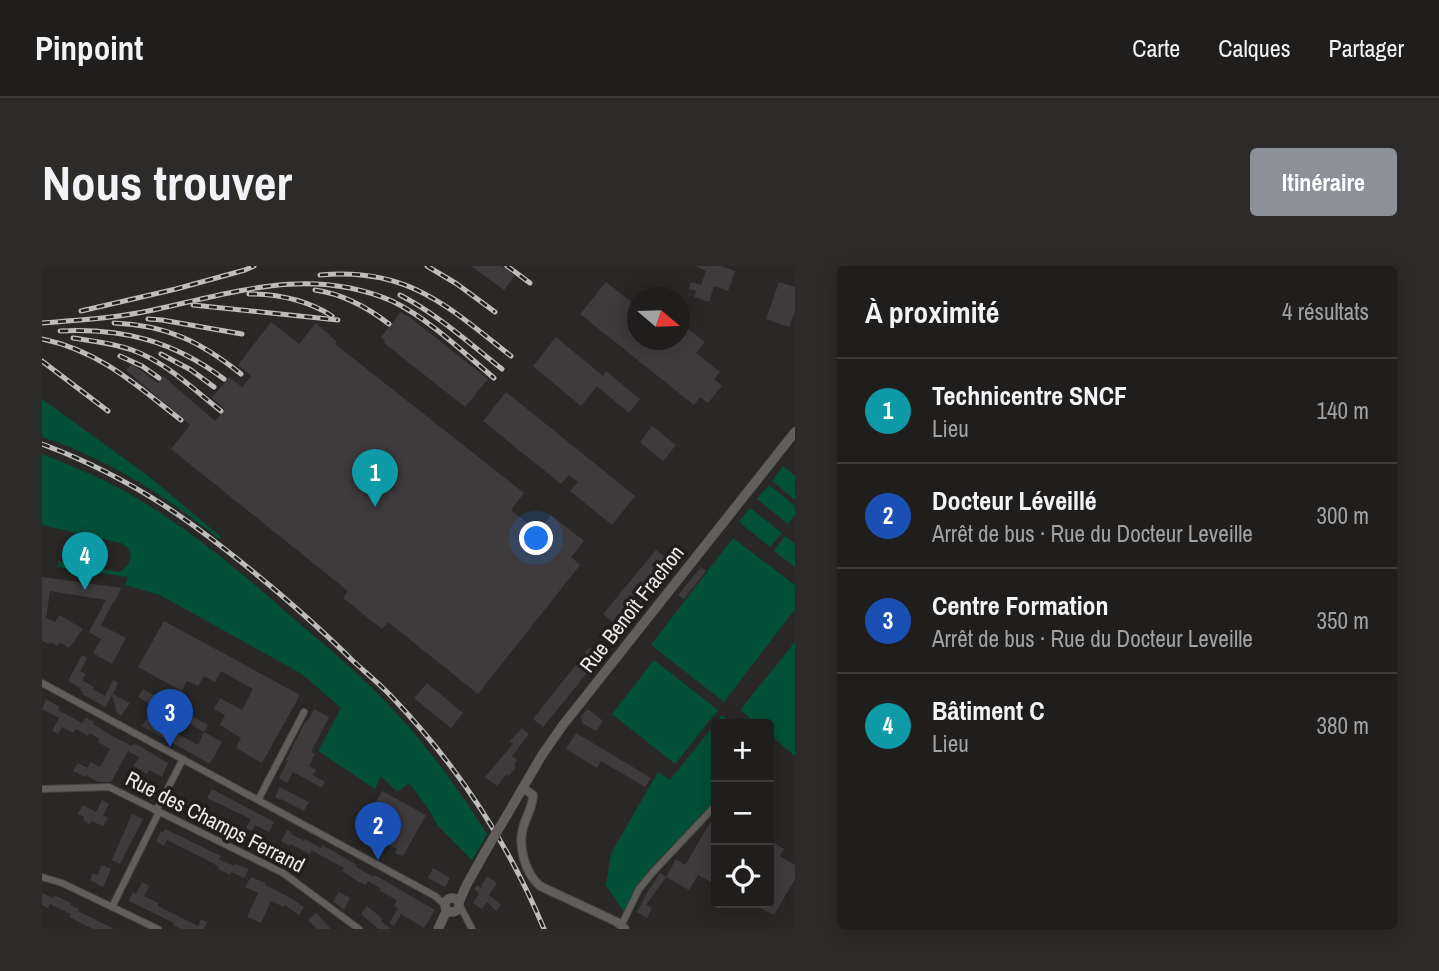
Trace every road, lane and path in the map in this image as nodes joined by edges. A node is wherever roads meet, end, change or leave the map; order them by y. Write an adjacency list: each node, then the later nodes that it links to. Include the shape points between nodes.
1 (795, 432): 5 (main road, Rue Benoît Frachon, via 563,725)
2 (42, 683): 4 (street)
3 (304, 712): 7 (street)
4 (183, 760): 7 (street); 9 (street)
5 (523, 788): 11 (main road, Rue Benoît Frachon, bridge); 13 (street, via 533,795 521,841 534,881)
6 (42, 789): 9 (street, Rue des Champs Ferrand, via 108,787)
7 (258, 800): 11 (street)
8 (711, 810): 13 (street, via 639,889)
9 (158, 811): 12 (street); 15 (street, Rue des Champs Ferrand, via 283,873)
10 (42, 877): 12 (street)
11 (453, 905): 16 (main road); 17 (street)
12 (112, 907): 14 (street)
13 (623, 928)
14 (158, 929)
15 (359, 929)
16 (441, 929)
17 (472, 929)

